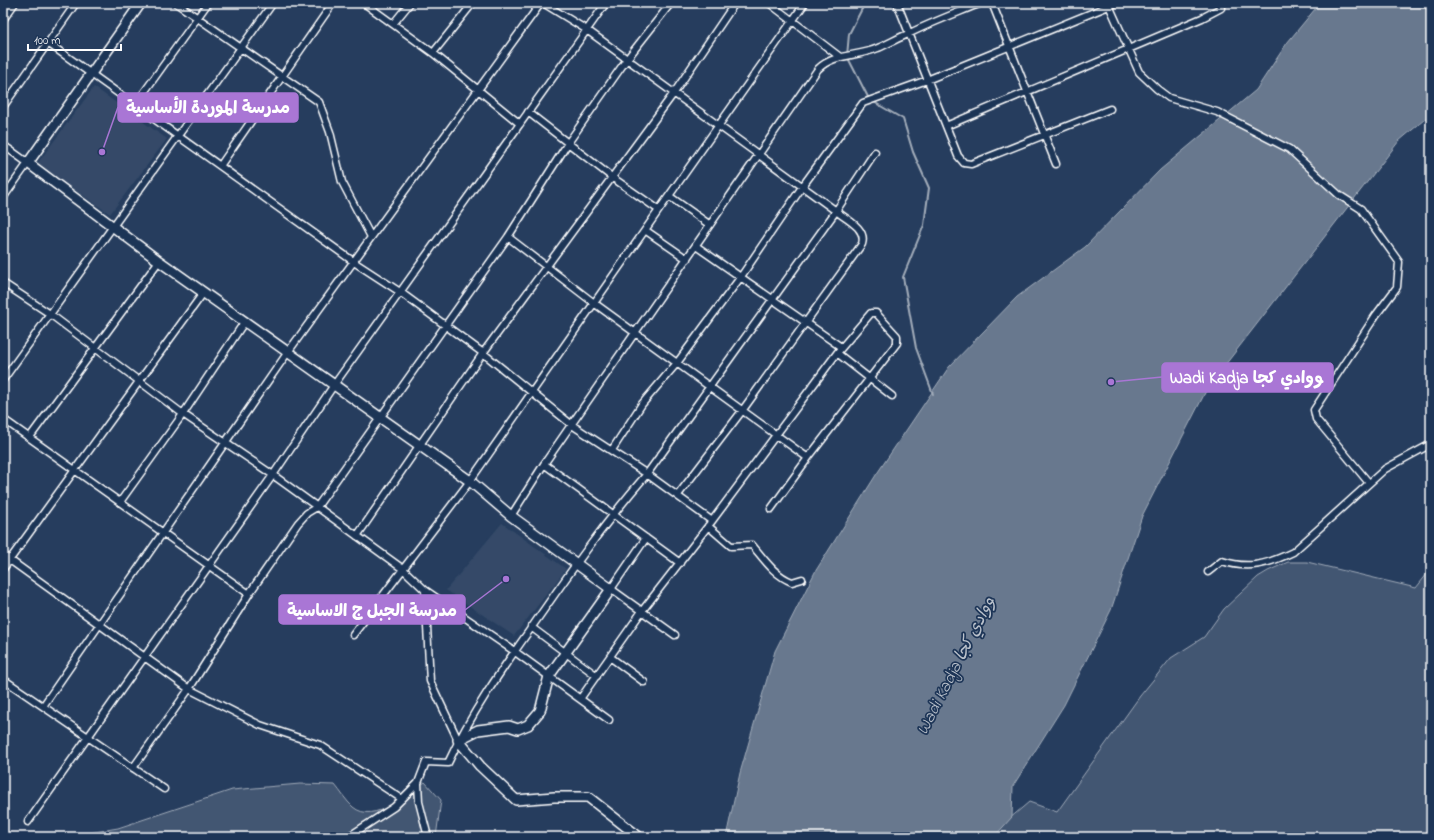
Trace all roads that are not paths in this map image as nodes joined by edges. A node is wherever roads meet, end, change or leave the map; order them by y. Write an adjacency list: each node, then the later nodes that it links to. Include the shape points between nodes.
1 (15, 3): 23 (street)
2 (76, 3): 29 (street)
3 (141, 3): 36 (main road)
4 (176, 3): 24 (street)
5 (208, 3): 24 (street)
6 (273, 3): 31 (street)
7 (333, 3): 37 (street)
8 (364, 3): 26 (street)
9 (410, 3): 26 (street)
10 (473, 3): 33 (street)
11 (542, 3): 27 (street); 39 (street)
12 (606, 3): 27 (street)
13 (671, 3): 35 (street)
14 (735, 3): 41 (street)
15 (769, 3): 25 (street)
16 (805, 3): 25 (street)
17 (897, 3): 28 (street)
18 (981, 3): 28 (street)
19 (992, 3): 30 (street)
20 (1116, 3): 22 (street)
21 (1220, 3): 32 (street, via 1221,8 1202,18)
22 (1109, 4): 30 (street); 32 (street)
23 (4, 15)
24 (198, 18): 31 (street); 42 (street)
25 (793, 20): 34 (street); 47 (street)
26 (393, 24): 33 (street)
27 (587, 30): 35 (street); 45 (street)
28 (908, 33): 34 (street, via 877,49); 38 (street)
29 (48, 43): 36 (street); 43 (street)
30 (1009, 45): 38 (street); 40 (street)
31 (240, 49): 37 (street); 50 (street)
32 (1128, 50): 40 (street); 114 (street, via 1139,72 1169,98 1217,112 1289,149 1339,195 1361,209 1399,262 1397,287 1314,410 1316,419)
33 (433, 53): 39 (street)
34 (840, 57): 54 (street, via 825,62 818,69)
35 (627, 59): 41 (street); 51 (street)
36 (91, 74): 42 (street); 55 (main road)
37 (282, 76): 57 (street); 67 (street, via 318,102 330,132 342,182)
38 (927, 80): 48 (street); 59 (street, via 863,103)
39 (478, 89): 46 (street); 67 (street)
40 (1028, 92): 48 (street); 49 (street)
41 (674, 93): 47 (street); 58 (street)
42 (135, 105): 50 (street)
43 (3, 107)
44 (1110, 109): 49 (street)
45 (528, 112): 46 (street); 51 (street)
46 (520, 124): 77 (street)
47 (718, 126): 54 (street); 60 (street)
48 (946, 126): 49 (street, via 958,156 964,163 971,164)
49 (1046, 135): 56 (street)
50 (178, 136): 57 (street); 65 (street)
51 (568, 143): 58 (street); 68 (street)
52 (3, 145): 55 (street)
53 (875, 152): 63 (street)
54 (759, 155): 59 (street); 64 (street)
55 (28, 163): 61 (street); 65 (main road)
56 (1056, 164)
57 (220, 166): 72 (street)
58 (613, 178): 62 (street); 73 (street)
59 (802, 187): 63 (street); 74 (street)
60 (669, 196): 62 (street); 64 (street)
61 (3, 198)
62 (659, 210): 66 (street)
63 (836, 211): 78 (street); 82 (street, via 860,230 864,239)
64 (710, 225): 69 (street)
65 (114, 227): 71 (main road); 80 (street)
66 (645, 230): 70 (street); 79 (street)
67 (371, 237): 72 (street)
68 (508, 237): 73 (street); 83 (street)
69 (696, 246): 70 (street); 74 (street)
70 (687, 259): 84 (street)
71 (158, 261): 76 (main road); 85 (street)
72 (354, 262): 77 (street); 87 (street)
73 (547, 268): 79 (street); 88 (street)
74 (740, 278): 78 (street); 89 (street)
75 (3, 283): 80 (street)
76 (204, 292): 81 (main road); 92 (street)
77 (400, 292): 83 (street); 93 (street)
78 (772, 300): 82 (street); 94 (street)
79 (594, 303): 84 (street); 95 (street)
80 (50, 314): 85 (street); 91 (street)
81 (245, 321): 87 (main road); 98 (street)
82 (805, 323): 86 (street); 97 (street)
83 (445, 326): 88 (street); 100 (street)
84 (636, 332): 89 (street); 101 (street)
85 (94, 348): 92 (street); 103 (street)
86 (839, 350): 90 (street); 90 (street, via 871,313 876,313 898,339); 102 (street)
87 (288, 352): 93 (main road); 104 (street)
88 (483, 353): 95 (street); 106 (street)
89 (677, 363): 94 (street); 107 (street, via 642,404)
90 (869, 377): 96 (street); 108 (street)
91 (3, 380)
92 (140, 381): 98 (street); 110 (street)
93 (334, 385): 100 (main road); 112 (street)
94 (708, 387): 97 (street); 111 (street)
95 (532, 394): 101 (street); 113 (street)
96 (892, 396)
97 (742, 411): 102 (street); 115 (street)
98 (183, 414): 104 (street); 116 (street)
99 (3, 419): 103 (street)
100 (381, 419): 106 (main road); 117 (street)
101 (572, 425): 107 (street); 109 (street)
102 (775, 435): 108 (street); 121 (street)
103 (30, 437): 110 (street)
104 (226, 444): 112 (street); 123 (street)
105 (1431, 444): 114 (street, via 1385,469)
106 (420, 446): 113 (main road); 124 (street)
107 (612, 450): 111 (street)
108 (808, 458): 118 (street)
109 (544, 464): 119 (street); 120 (street)
110 (74, 470): 116 (street); 127 (street)
111 (647, 474): 115 (street); 119 (street)
112 (273, 475): 117 (street); 130 (street)
113 (470, 481): 120 (main road); 132 (street)
114 (1369, 484): 133 (street, via 1294,552 1256,566 1222,561)
115 (678, 495): 121 (street)
116 (120, 502): 123 (street)
117 (317, 508): 124 (street); 137 (street, via 307,513 298,523)
118 (771, 508)
119 (613, 513): 125 (street); 129 (street)
120 (511, 516): 129 (main road)
121 (712, 521): 122 (street)
122 (708, 526): 128 (street); 134 (street, via 731,546 752,545 784,579 792,582)
123 (164, 533): 130 (street); 139 (street)
124 (357, 536): 132 (street)
125 (646, 538): 128 (street); 135 (street)
126 (3, 555): 127 (street)
127 (9, 559): 131 (street); 139 (street)
128 (680, 562): 138 (street)
129 (576, 563): 135 (main road); 140 (street)
130 (210, 565): 137 (street); 145 (street)
131 (3, 569)
132 (402, 569): 136 (street); 141 (street)
133 (1208, 572)
134 (802, 579)
135 (611, 589): 138 (street); 144 (main road)
136 (426, 590): 143 (street); 156 (street, via 430,681)
137 (249, 594): 151 (street)
138 (642, 611): 142 (street); 146 (street)
139 (100, 624): 145 (street); 153 (street)
140 (531, 628): 143 (street); 144 (street)
141 (353, 635)
142 (675, 635)
143 (514, 651): 147 (street); 156 (street)
144 (566, 652): 147 (main road); 148 (street)
145 (145, 657): 151 (street); 155 (street)
146 (610, 657): 148 (street); 150 (street)
147 (549, 676): 152 (street); 156 (main road, via 540,711 528,725 518,729 509,726 478,730)
148 (597, 676): 152 (street)
149 (3, 679): 153 (street)
150 (644, 682)
151 (189, 689): 157 (street); 160 (street, via 260,725 320,745)
152 (580, 699): 154 (street)
153 (43, 706): 155 (street)
154 (609, 720)
155 (88, 737): 157 (street); 161 (street)
156 (458, 740): 158 (street, via 448,763 426,762); 164 (main road, via 480,766 516,800 554,796 588,797)
157 (133, 768): 159 (street)
158 (418, 783): 160 (street); 163 (street, via 419,802)
159 (164, 789)
160 (402, 799): 162 (street)
161 (28, 822)
162 (348, 837)
163 (428, 837)
164 (639, 837)

